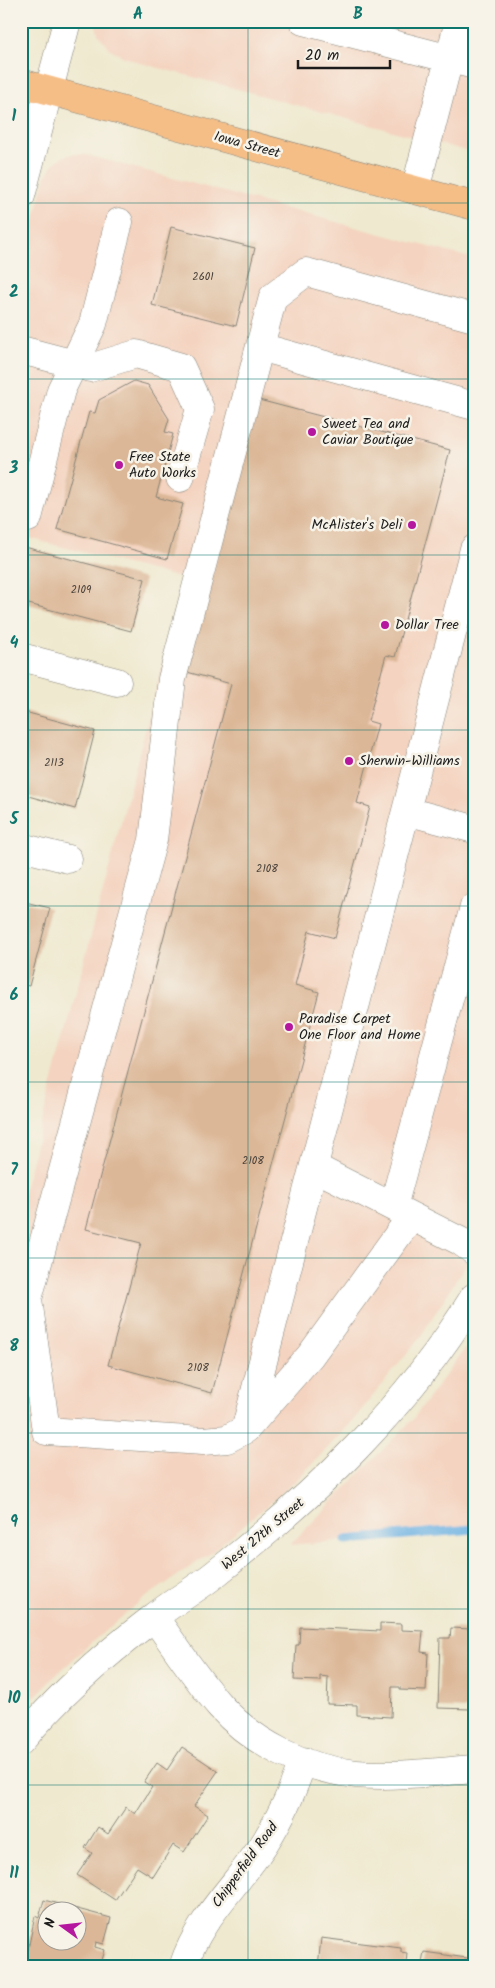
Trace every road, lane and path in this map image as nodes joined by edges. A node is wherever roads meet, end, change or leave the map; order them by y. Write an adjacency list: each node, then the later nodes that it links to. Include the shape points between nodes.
1 (67, 21): 7 (street)
2 (303, 21): 4 (street)
3 (459, 21): 5 (street)
4 (376, 30): 5 (street)
5 (461, 62): 10 (street)
6 (21, 83): 7 (highway, Iowa Street)
7 (49, 91): 10 (highway, Iowa Street); 11 (street)
8 (474, 130): 9 (path)
9 (471, 139)
10 (415, 190): 12 (highway, Iowa Street)
11 (21, 196)
12 (474, 206)
13 (119, 222): 17 (street, via 93,324)
14 (474, 318): 15 (street, via 306,272 273,297)
15 (260, 347): 18 (street); 33 (street, via 172,679 153,840 28,1300 46,1431 203,1441 227,1439)
16 (21, 350): 17 (street)
17 (74, 364): 19 (street, via 90,368 136,354 181,367 200,409); 20 (street, via 61,390)
18 (474, 406)
19 (180, 478)
20 (28, 518)
21 (474, 548): 24 (street)
22 (21, 657): 23 (street)
23 (117, 682)
24 (406, 811): 25 (street); 29 (street)
25 (474, 829)
26 (21, 847): 27 (street)
27 (68, 859)
28 (474, 907): 30 (street)
29 (314, 1167): 30 (street); 33 (street)
30 (402, 1212): 31 (street); 33 (street, via 310,1356)
31 (474, 1251)
32 (474, 1297): 34 (street, West 27th Street, via 425,1369 335,1472 213,1576)
33 (246, 1429)
34 (154, 1617): 35 (street, West 27th Street, via 93,1666); 36 (street, via 220,1706 250,1734 278,1752)
35 (21, 1741)
36 (303, 1761): 37 (street, via 355,1774); 38 (street, Chipperfield Road, via 287,1805 264,1845 189,1946)
37 (474, 1769)
38 (183, 1967)

